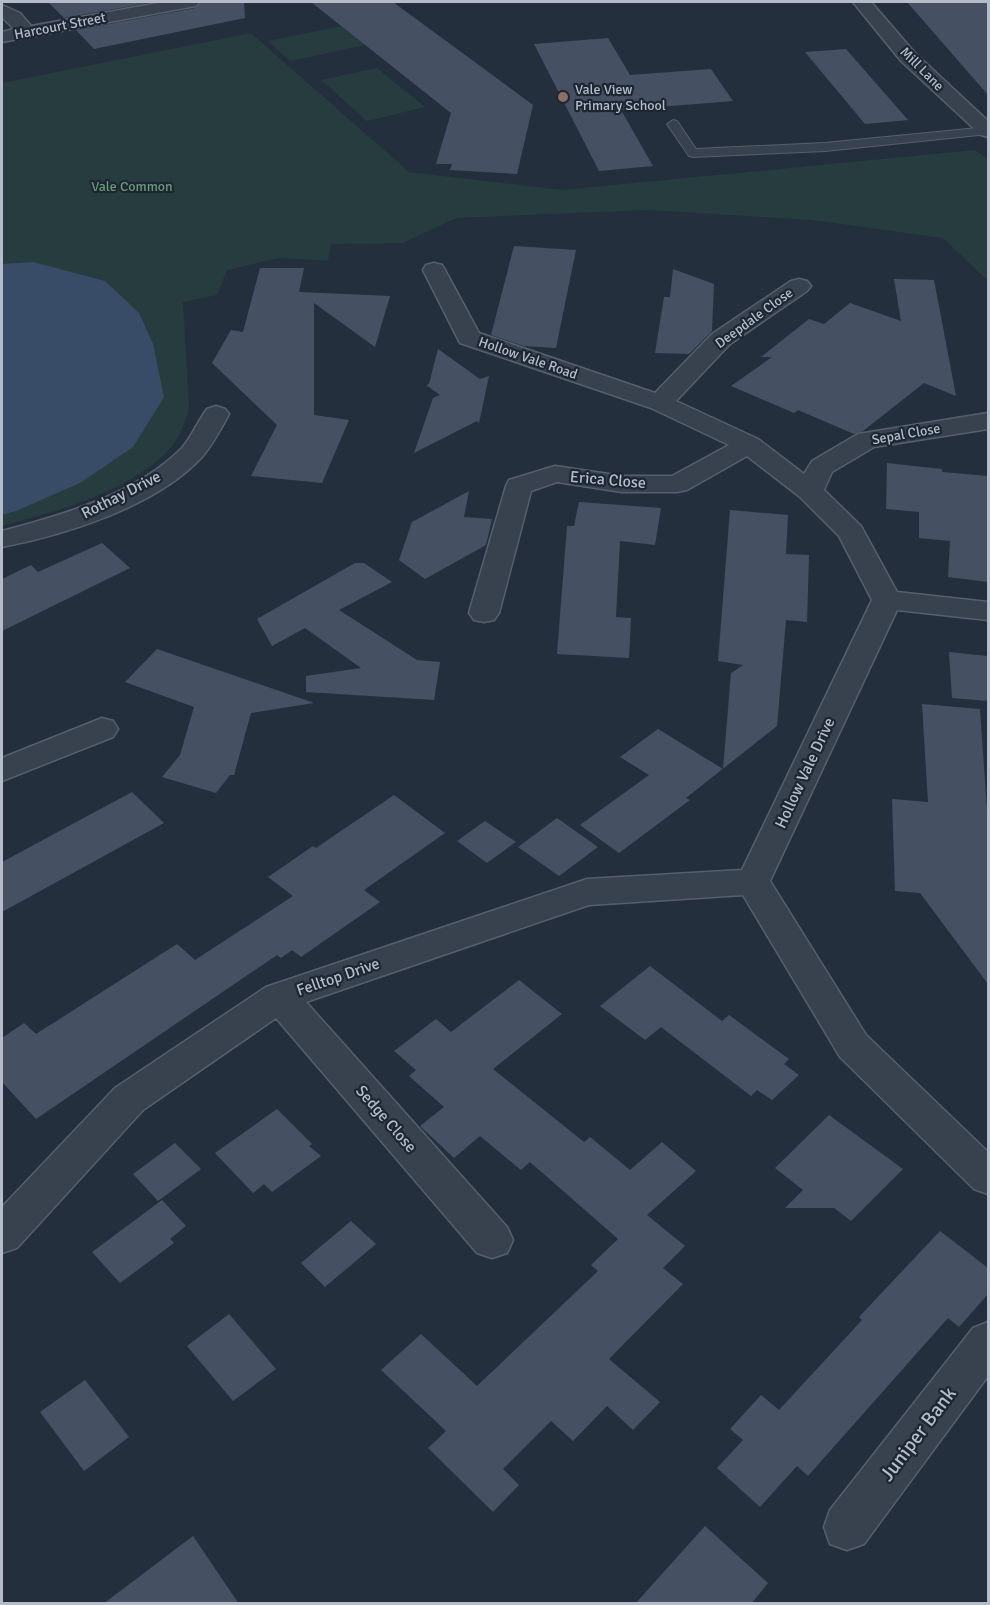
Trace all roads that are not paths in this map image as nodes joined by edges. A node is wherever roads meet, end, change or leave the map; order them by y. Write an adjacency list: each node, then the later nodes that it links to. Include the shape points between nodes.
1 (190, 2): 4 (street, Harcourt Street)
2 (862, 2): 7 (street, Mill Lane, via 908,57)
3 (2, 10): 4 (street)
4 (26, 32): 5 (street, Harcourt Street)
5 (2, 37)
6 (988, 102): 7 (street)
7 (958, 104): 9 (street, Mill Lane)
8 (673, 124): 9 (lane, via 693,153 825,147)
9 (988, 131)
10 (434, 270): 12 (street, Hollow Vale Road, via 469,338)
11 (799, 286): 12 (street, Deepdale Close, via 721,339)
12 (660, 402): 15 (street)
13 (216, 414): 17 (street, Rothay Drive, via 190,455 137,491 66,522)
14 (988, 421): 16 (street, Sepal Close, via 867,440 821,467)
15 (749, 445): 16 (street); 20 (street, Erica Close, via 677,484 622,484 555,474 519,486)
16 (810, 491): 18 (street, via 851,532)
17 (2, 539)
18 (887, 600): 19 (street); 23 (street, Hollow Vale Drive)
19 (988, 611)
20 (484, 614)
21 (102, 729): 22 (street)
22 (2, 770)
23 (753, 882): 24 (street, Felltop Drive, via 586,892); 25 (street, via 853,1046)
24 (279, 997): 26 (street, Felltop Drive, via 129,1099); 27 (street, Sedge Close)
25 (988, 1177)
26 (2, 1235)
27 (492, 1240)
28 (988, 1342): 29 (street, Juniper Bank)
29 (847, 1527)

